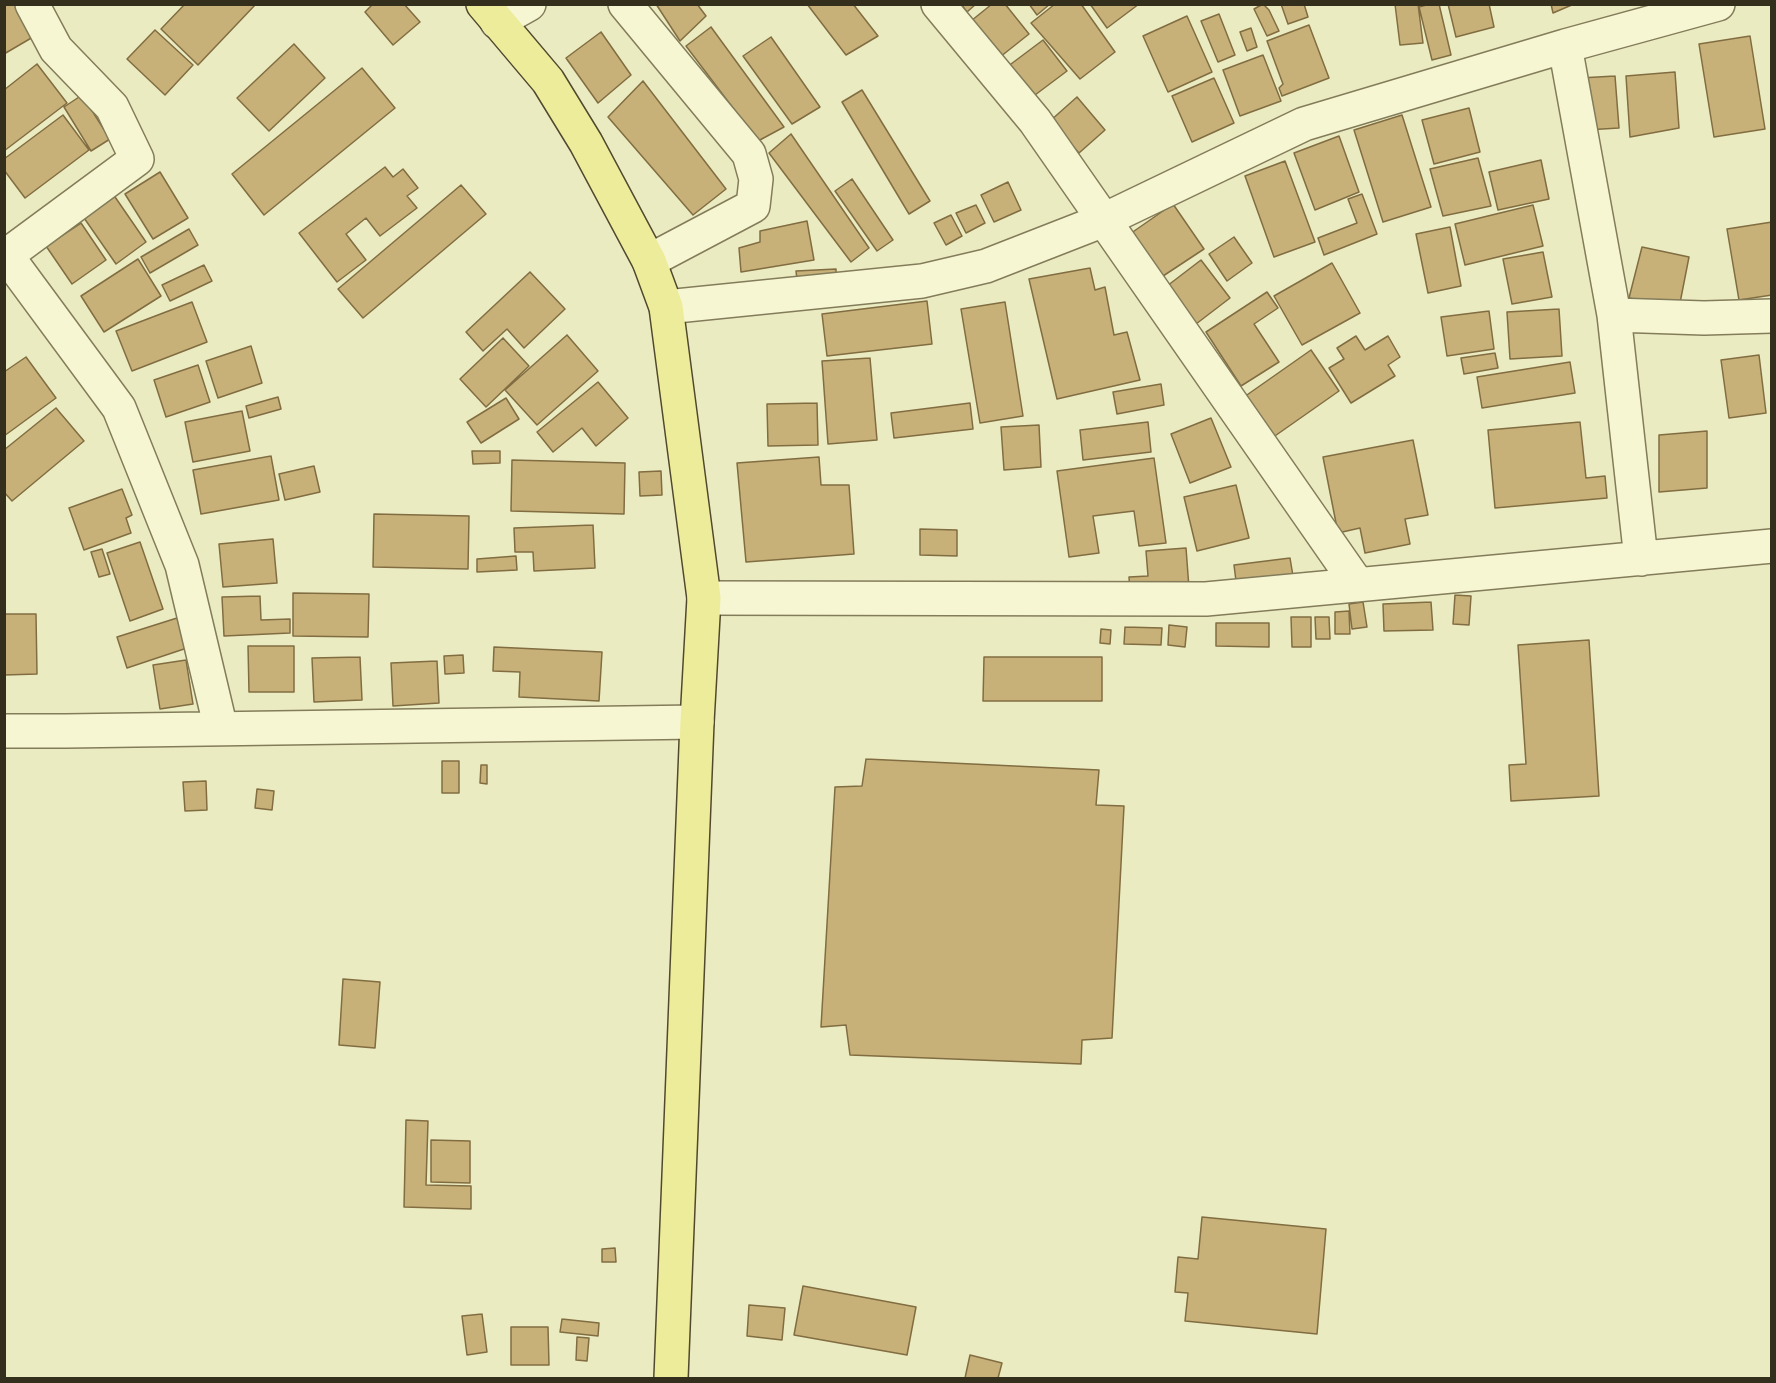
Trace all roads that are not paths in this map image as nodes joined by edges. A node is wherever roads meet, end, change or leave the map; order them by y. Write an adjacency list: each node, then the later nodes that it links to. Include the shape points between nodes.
1 (32, 4): 9 (street, via 56,49 112,107 137,159)
2 (529, 4): 6 (street)
3 (626, 4): 10 (street, via 749,154 756,179 753,206)
4 (938, 4): 8 (street, via 1035,122)
5 (1718, 4): 7 (street)
6 (490, 13): 10 (main road, via 548,81)
7 (1565, 46): 8 (street, via 1304,124); 12 (street)
8 (1104, 220): 11 (street, via 986,266 922,282); 16 (street)
9 (5, 253): 19 (street, via 119,408 182,565)
10 (650, 261): 11 (main road)
11 (666, 307): 17 (main road)
12 (1614, 315): 13 (street); 15 (street)
13 (1772, 316)
14 (1772, 546): 15 (street)
15 (1641, 559): 16 (street)
16 (1358, 585): 17 (street, via 1206,599)
17 (704, 598): 18 (main road)
18 (697, 722): 19 (street); 21 (main road)
19 (221, 729): 20 (street)
20 (4, 730)
21 (671, 1378)

